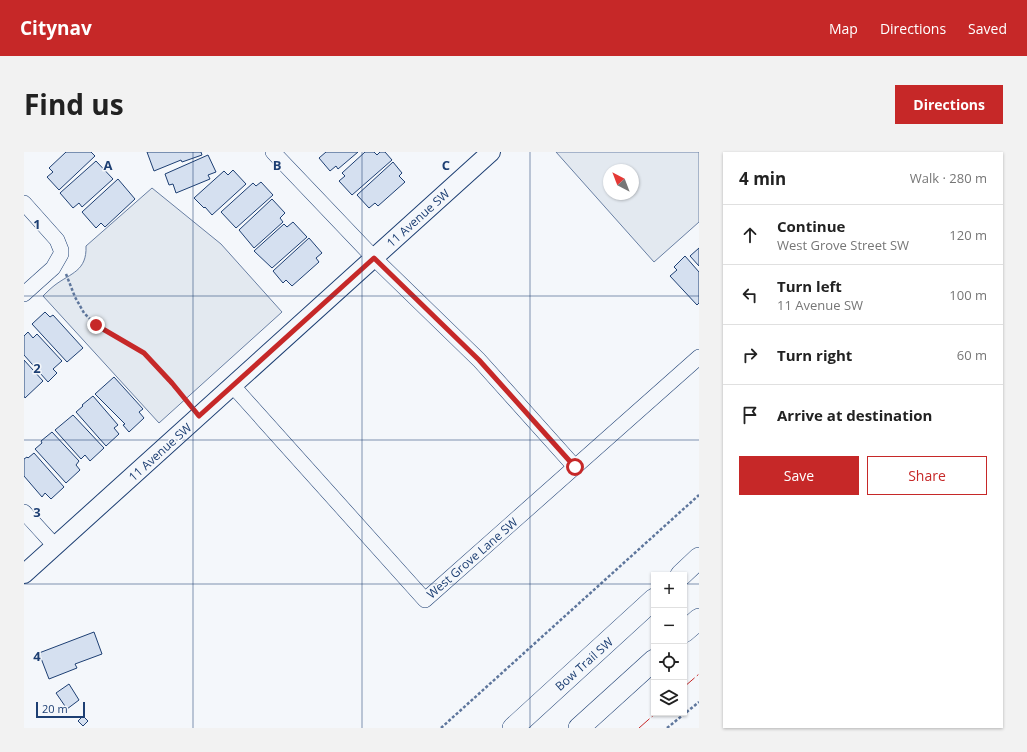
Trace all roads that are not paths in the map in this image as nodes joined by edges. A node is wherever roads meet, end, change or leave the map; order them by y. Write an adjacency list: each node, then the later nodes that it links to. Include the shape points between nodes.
1 (273, 152): 4 (street)
2 (491, 152): 4 (street, 11 Avenue SW)
3 (24, 203): 5 (street, via 57,240 62,250 53,268)
4 (374, 258): 7 (street, 11 Avenue SW); 8 (street, via 479,360)
5 (24, 294)
6 (699, 357): 8 (street, West Grove Lane SW)
7 (233, 386): 8 (street, West Grove Lane SW, via 425,600); 10 (street, 11 Avenue SW)
8 (575, 467)
9 (24, 512): 10 (street)
10 (55, 546): 13 (street, 11 Avenue SW)
11 (699, 558): 12 (main road)
12 (684, 572)
13 (24, 574)
14 (651, 603): 18 (main road, Bow Trail SW)
15 (699, 619): 16 (main road)
16 (687, 629)
17 (651, 663): 19 (main road)
18 (513, 728)
19 (579, 728)

